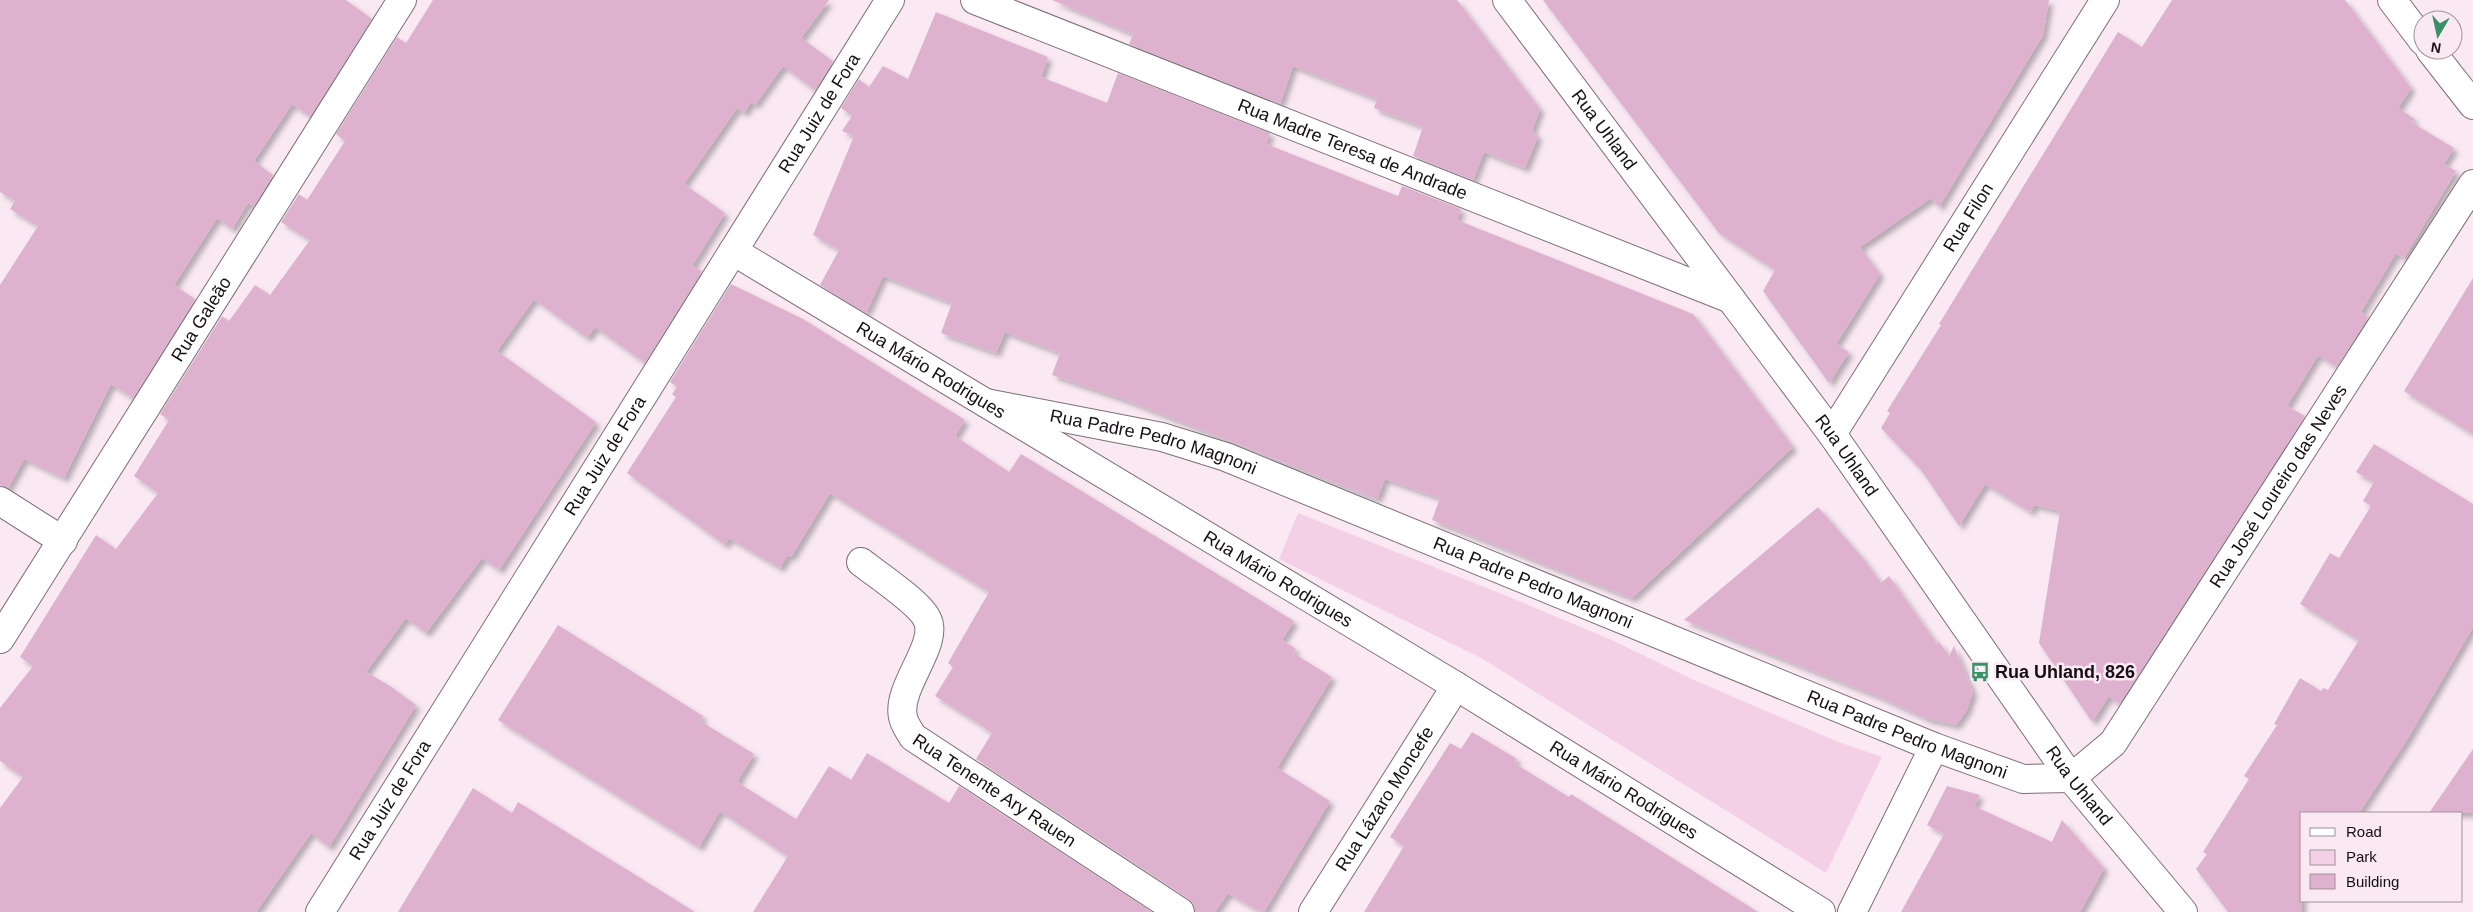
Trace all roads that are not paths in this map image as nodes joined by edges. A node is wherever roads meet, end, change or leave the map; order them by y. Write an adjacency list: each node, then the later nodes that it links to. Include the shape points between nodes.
1 (402, 0): 16 (street, Rua Galeão)
2 (890, 0): 11 (street, Rua Juiz de Fora)
3 (975, 0): 12 (street, Rua Madre Teresa de Andrade)
4 (1507, 0): 12 (street, Rua Uhland)
5 (2104, 0): 14 (street, Rua Filon)
6 (2392, 0): 7 (street)
7 (2413, 28)
8 (2438, 60): 9 (street)
9 (2473, 106)
10 (2473, 184): 21 (street, Rua José Loureiro das Neves, via 2113,743)
11 (733, 251): 13 (street, Rua Mário Rodrigues); 22 (street, Rua Juiz de Fora)
12 (1731, 298): 14 (street, Rua Uhland)
13 (986, 402): 19 (street, Rua Mário Rodrigues); 20 (street, Rua Padre Pedro Magnoni, via 1162,437 1226,457)
14 (1832, 434): 21 (street, Rua Uhland)
15 (0, 500): 16 (street)
16 (62, 541): 18 (street, Rua Galeão)
17 (861, 562): 23 (street, Rua Tenente Ary Rauen, via 908,600 927,618 930,627 902,707 902,717 913,736)
18 (0, 639)
19 (1456, 686): 24 (street, Rua Lázaro Moncefe); 25 (street, Rua Mário Rodrigues)
20 (1934, 747): 21 (street, Rua Padre Pedro Magnoni, via 2022,779); 26 (street)
21 (2071, 778): 27 (street, Rua Uhland)
22 (320, 912)
23 (1180, 912)
24 (1312, 912)
25 (1821, 912)
26 (1852, 912)
27 (2183, 912)

